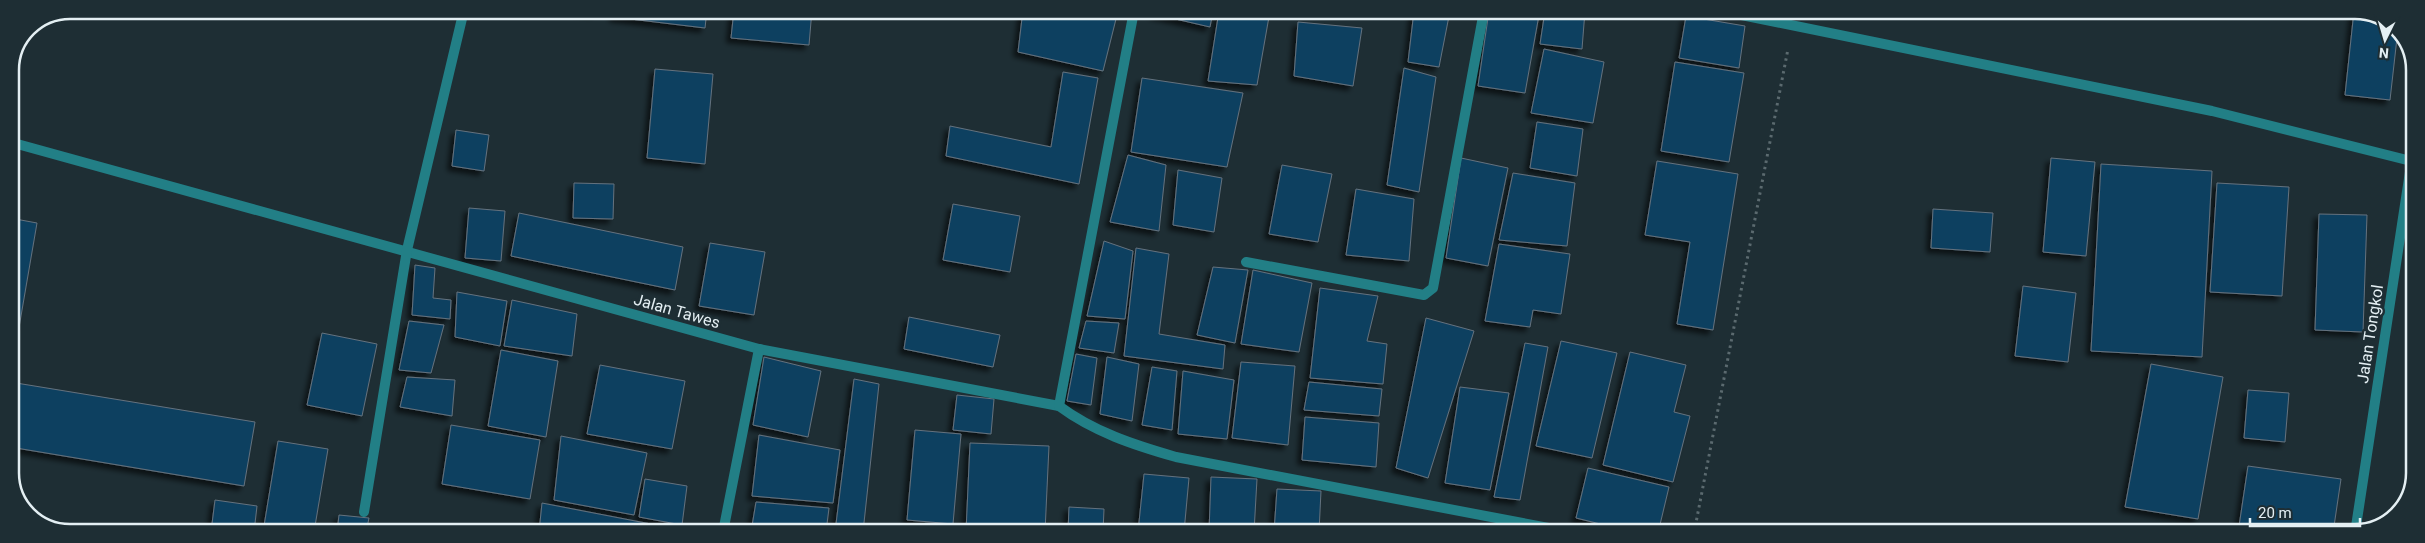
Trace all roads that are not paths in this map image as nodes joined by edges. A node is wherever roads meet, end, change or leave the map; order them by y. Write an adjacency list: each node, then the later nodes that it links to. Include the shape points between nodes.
1 (462, 19): 8 (street)
2 (1132, 19): 11 (street)
3 (1483, 19): 9 (street, via 1433,288 1424,295)
4 (1759, 19): 6 (street, via 2212,111)
5 (19, 144): 8 (street, Jalan Tawes)
6 (2406, 159)
7 (2406, 206): 15 (street, Jalan Tongkol)
8 (407, 250): 10 (street, Jalan Tawes); 12 (street)
9 (1246, 262)
10 (759, 349): 11 (street, Jalan Tawes); 13 (street)
11 (1059, 406): 14 (street, via 1080,422 1127,443 1176,457)
12 (364, 512)
13 (725, 524)
14 (1528, 524)
15 (2356, 524)

